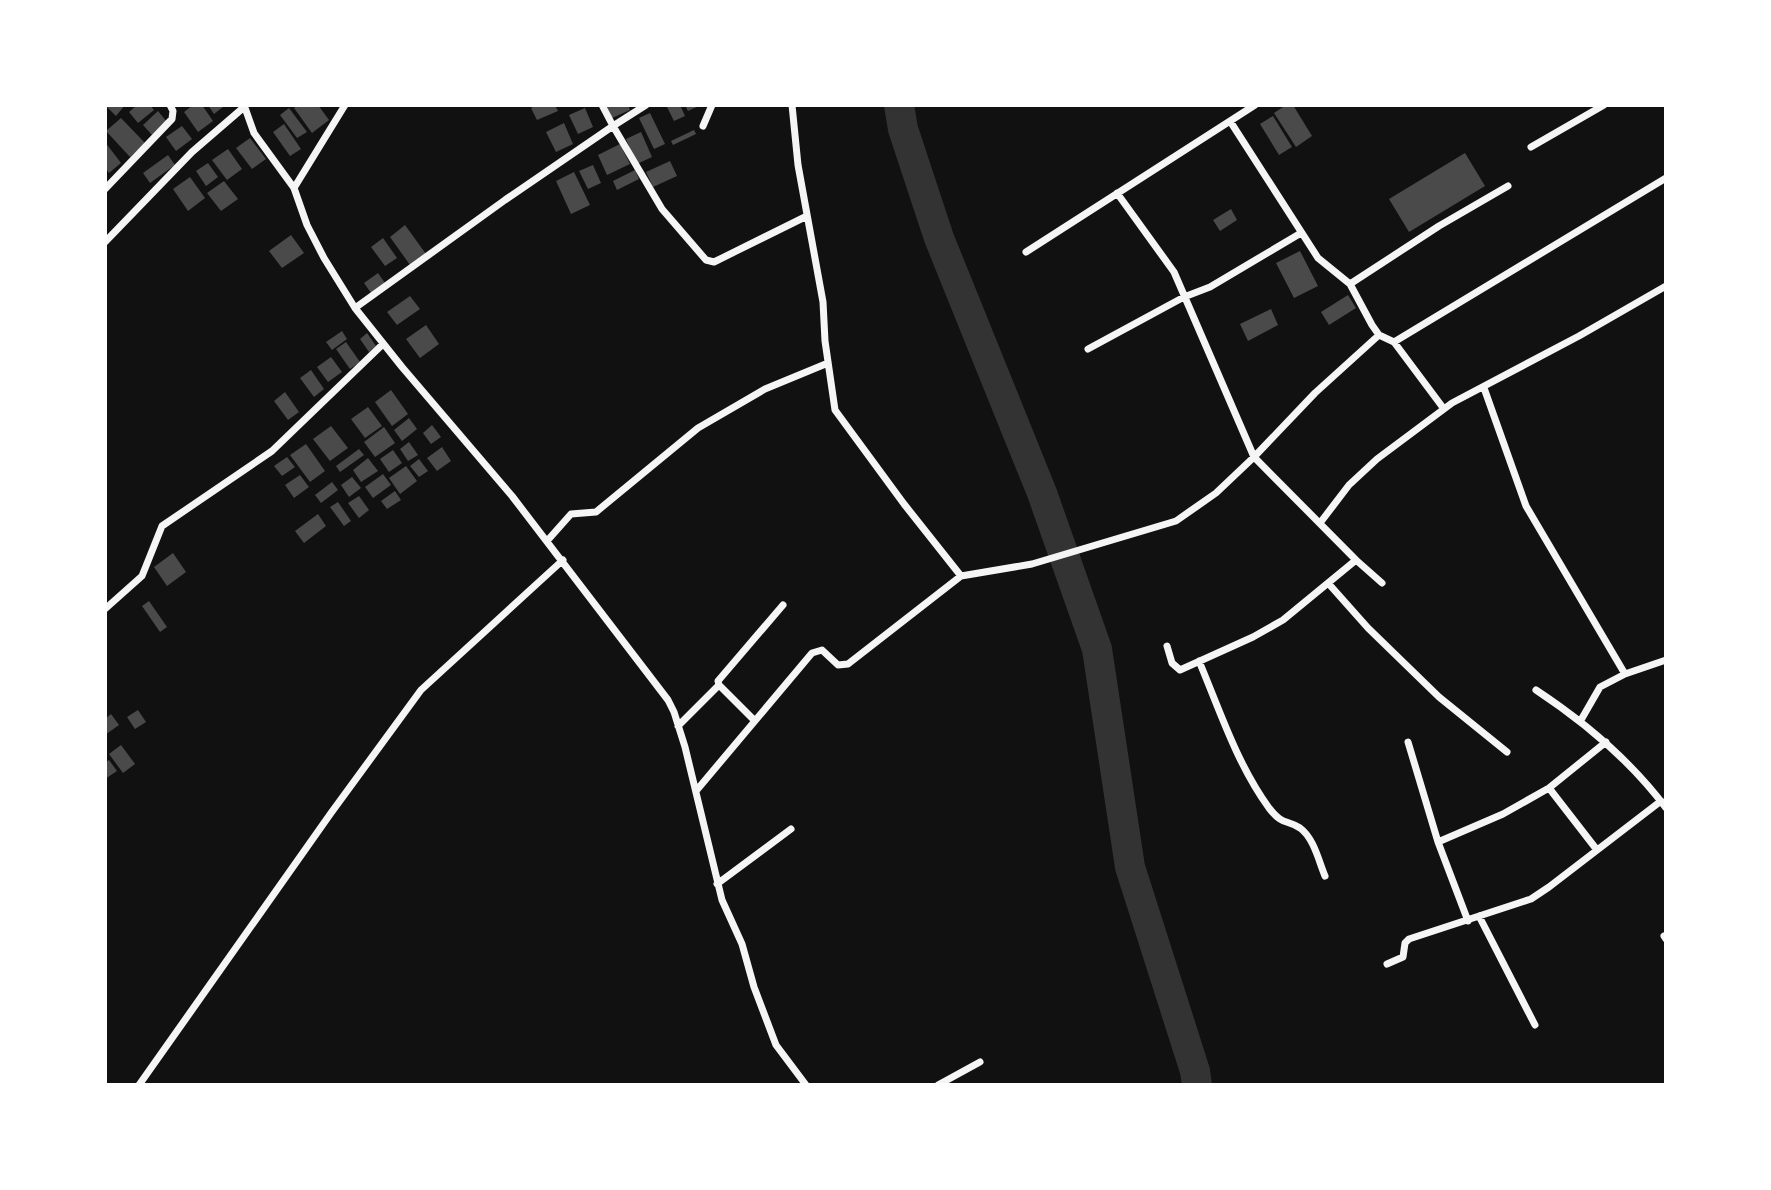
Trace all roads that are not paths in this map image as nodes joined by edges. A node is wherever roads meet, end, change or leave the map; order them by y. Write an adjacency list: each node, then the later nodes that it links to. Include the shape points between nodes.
1 (170, 105): 17 (street, via 172,119)
2 (345, 105): 16 (street)
3 (602, 105): 11 (street)
4 (646, 105): 11 (street)
5 (712, 105): 12 (street)
6 (792, 105): 19 (street)
7 (1255, 105): 10 (street)
8 (1604, 105): 13 (street)
9 (244, 107): 16 (street, via 254,133); 21 (street, via 192,152)
10 (1230, 121): 18 (street); 20 (street)
11 (613, 126): 19 (street, via 662,209 708,262); 26 (street)
12 (704, 126)
13 (1531, 147)
14 (1666, 178): 28 (street)
15 (1508, 186): 23 (street)
16 (293, 188): 26 (street, via 324,258)
17 (105, 189)
18 (1117, 193): 22 (street); 25 (street, via 1168,262)
19 (807, 216): 31 (street, via 823,302)
20 (1301, 233): 23 (street, via 1327,268); 25 (street, via 1217,284)
21 (105, 242)
22 (1026, 252)
23 (1350, 284): 27 (street)
24 (1666, 286): 32 (street)
25 (1184, 297): 30 (street); 34 (street)
26 (355, 308): 29 (street)
27 (1379, 335): 28 (street); 34 (street)
28 (1394, 342): 33 (street)
29 (383, 344): 36 (street); 43 (street, via 272,451 162,526 142,576)
30 (1088, 349)
31 (828, 363): 36 (street, via 765,389 698,428 596,512 571,513); 39 (street, via 839,418)
32 (1484, 388): 33 (street); 47 (street, via 1526,506)
33 (1444, 409): 35 (street, via 1377,459 1349,485)
34 (1254, 457): 35 (street); 39 (street, via 1216,493 1176,521 1032,564)
35 (1320, 523): 38 (street)
36 (547, 541): 37 (street)
37 (563, 560): 52 (street, via 668,700); 70 (street, via 415,698)
38 (1356, 560): 40 (street); 41 (street)
39 (961, 576): 50 (street, via 848,664 838,665 822,650 812,653)
40 (1328, 583): 46 (street, via 1283,620); 55 (street, via 1439,697)
41 (1382, 583)
42 (783, 605): 48 (street, via 720,677)
43 (105, 609)
44 (1167, 646): 46 (street, via 1177,669)
45 (1666, 660): 47 (street)
46 (1199, 661): 63 (street, via 1246,770 1278,818 1307,835)
47 (1625, 674): 51 (street, via 1600,687)
48 (719, 685): 50 (street); 52 (street)
49 (1536, 690): 51 (street)
50 (754, 720): 57 (street)
51 (1581, 720): 54 (street)
52 (678, 726): 57 (street)
53 (1408, 742): 61 (street)
54 (1606, 742): 56 (street); 58 (street)
55 (1507, 752)
56 (1549, 788): 61 (street); 62 (street)
57 (696, 791): 64 (street)
58 (1661, 801): 59 (street); 62 (street)
59 (1666, 808)
60 (791, 829): 64 (street)
61 (1438, 842): 66 (street)
62 (1597, 850): 65 (street, via 1531,899)
63 (1325, 876)
64 (717, 884): 71 (street, via 771,1035)
65 (1479, 916): 66 (street); 68 (street)
66 (1468, 921): 67 (street, via 1409,939 1403,957)
67 (1387, 964)
68 (1535, 1025)
69 (980, 1062): 72 (street)
70 (139, 1085)
71 (806, 1085)
72 (938, 1085)

